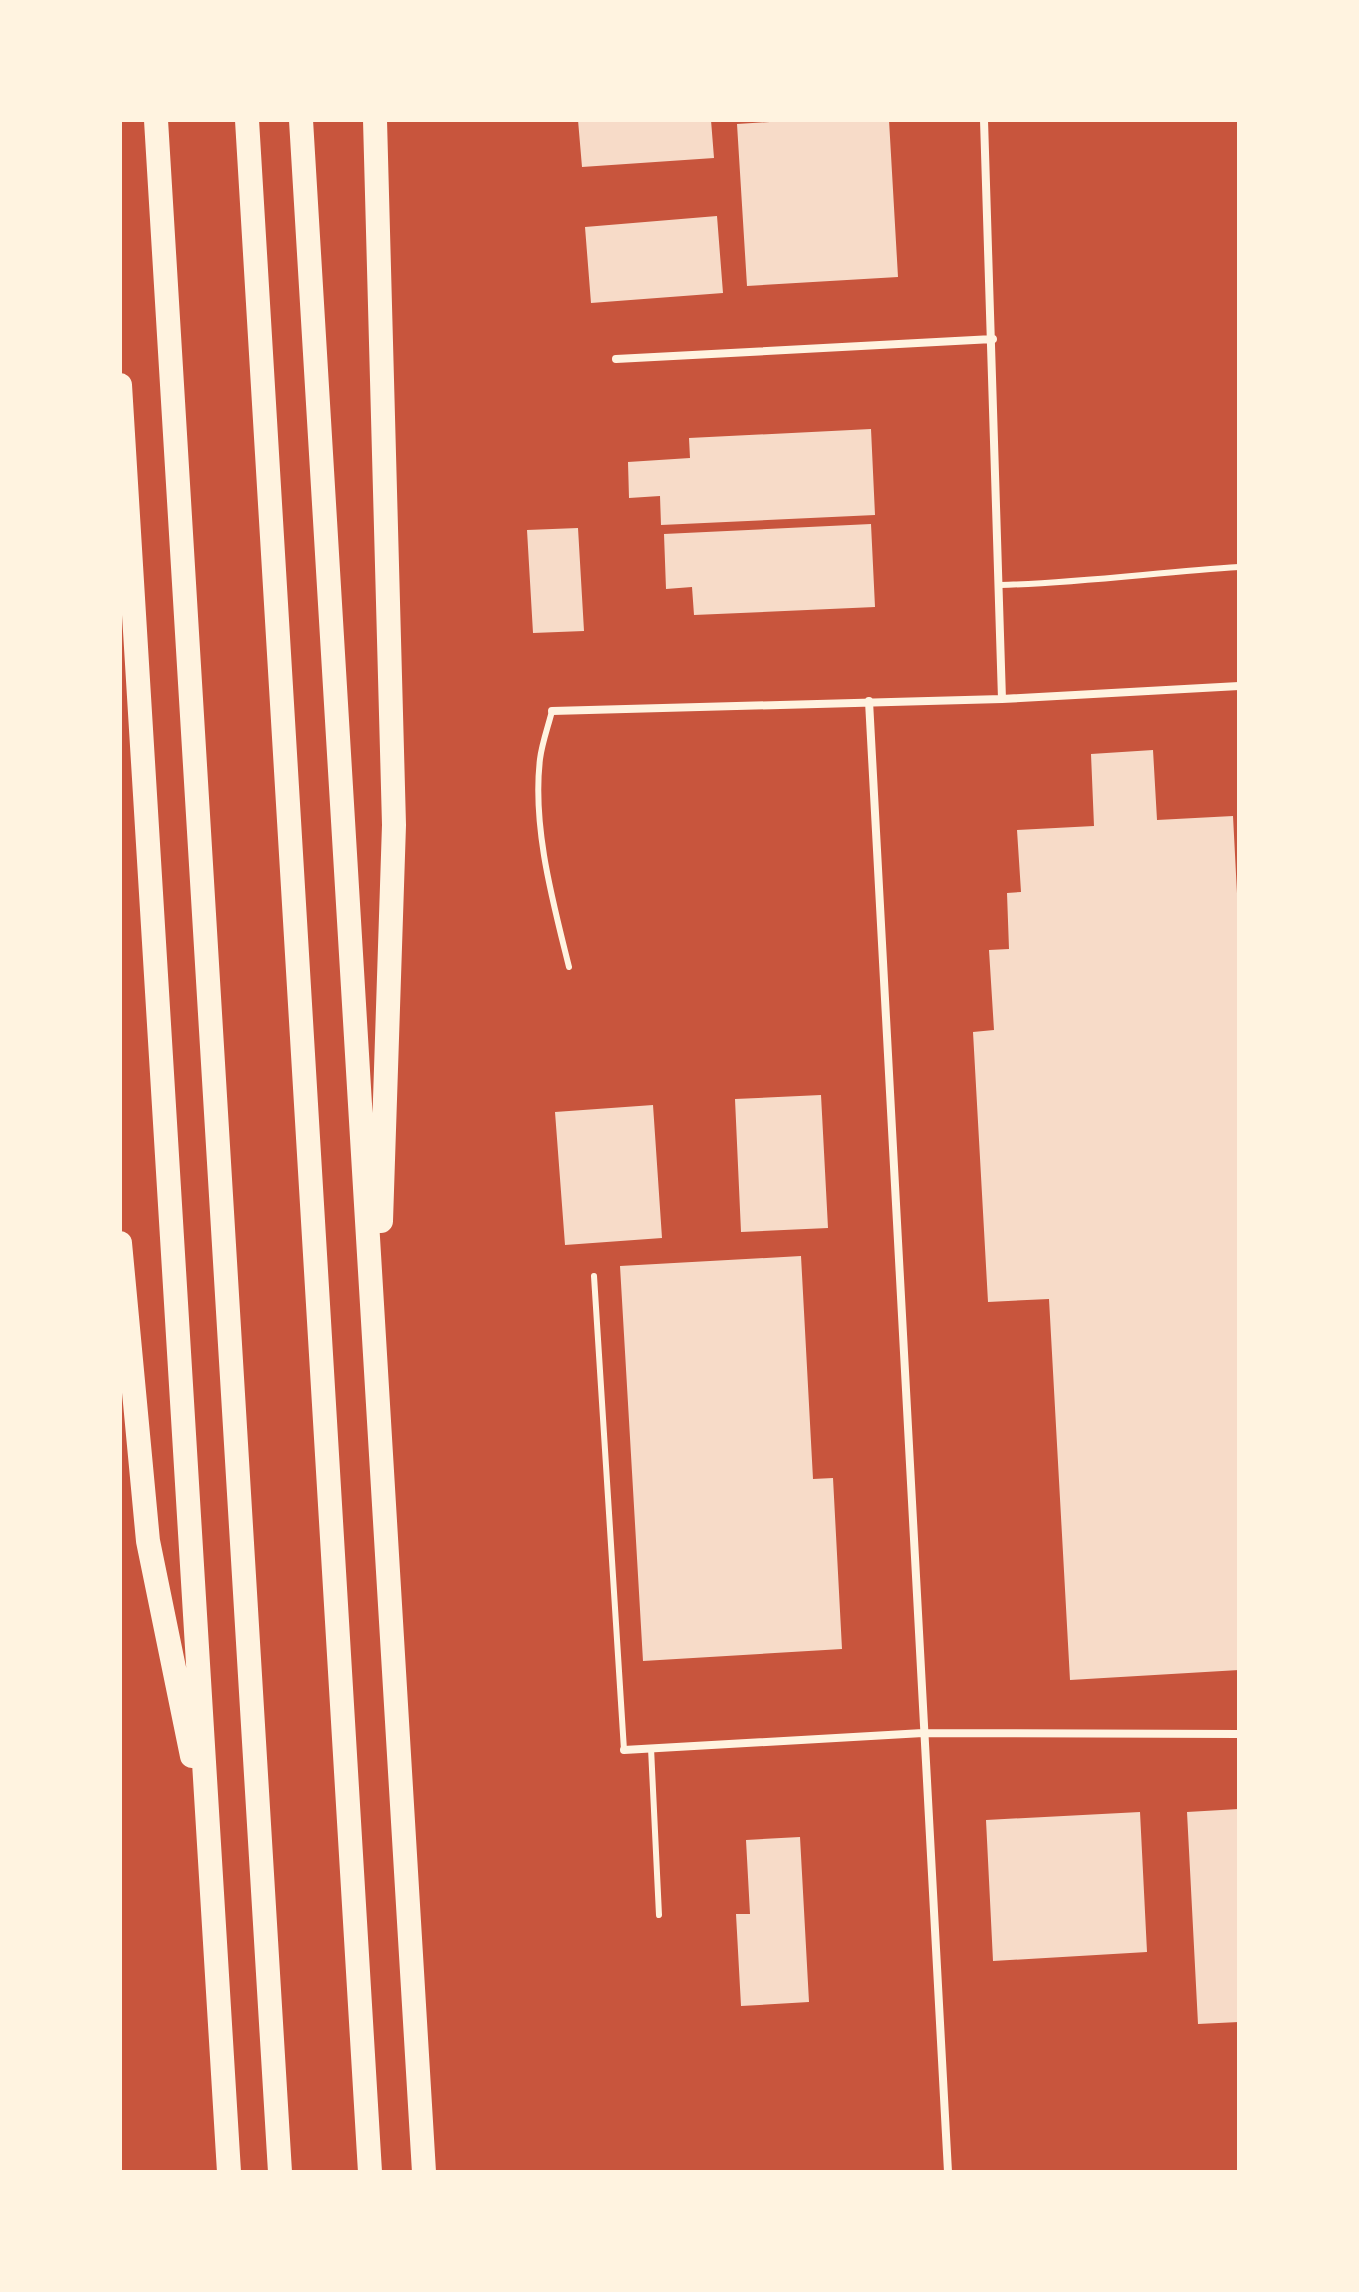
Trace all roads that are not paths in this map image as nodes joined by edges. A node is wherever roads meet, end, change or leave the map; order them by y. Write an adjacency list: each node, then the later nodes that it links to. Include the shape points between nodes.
1 (156, 120): 26 (highway)
2 (247, 120): 27 (highway)
3 (301, 120): 18 (highway)
4 (375, 120): 18 (highway, via 394,825)
5 (984, 120): 6 (street)
6 (993, 339): 7 (street); 10 (street)
7 (616, 359)
8 (120, 385): 23 (highway)
9 (1239, 567): 10 (lane)
10 (1000, 585): 12 (street)
11 (1239, 686): 12 (street)
12 (1002, 699): 13 (street)
13 (869, 701): 14 (street); 19 (street)
14 (552, 711): 15 (lane, via 540,756 538,800)
15 (569, 967)
16 (120, 1243): 23 (highway, via 148,1541)
17 (594, 1276): 22 (lane)
18 (376, 1371): 28 (highway)
19 (923, 1733): 20 (street); 21 (street); 29 (street)
20 (1239, 1734)
21 (651, 1748): 22 (street); 24 (lane)
22 (624, 1750)
23 (210, 1841): 25 (highway)
24 (659, 1915)
25 (229, 2172)
26 (280, 2172)
27 (370, 2172)
28 (424, 2172)
29 (948, 2172)

